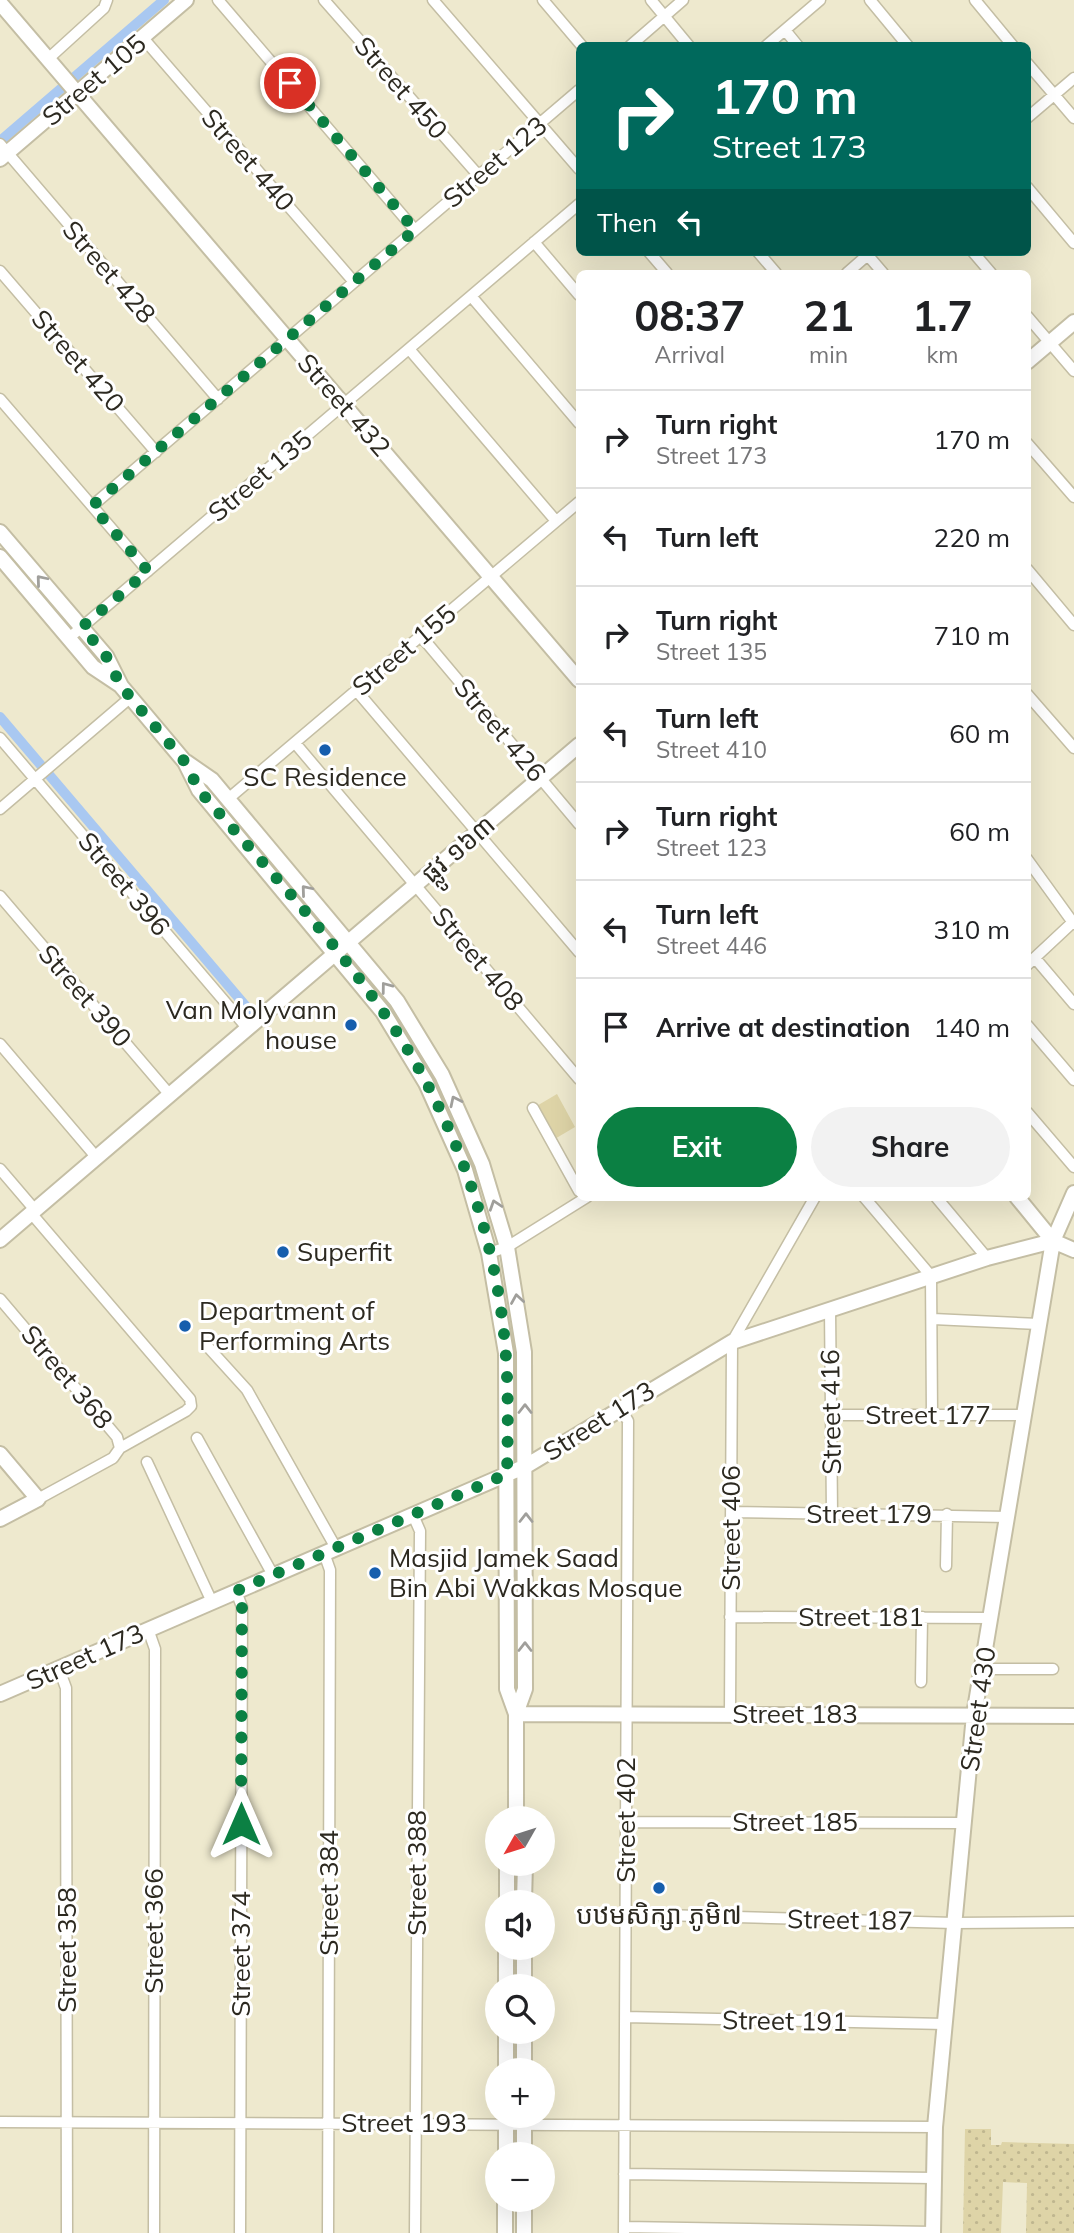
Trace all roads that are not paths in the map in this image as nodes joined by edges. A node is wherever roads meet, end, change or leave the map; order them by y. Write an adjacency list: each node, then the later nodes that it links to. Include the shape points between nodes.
1 (107, 0): 23 (street, via 104,8)
2 (186, 0): 15 (street, Street 105)
3 (218, 0): 37 (street)
4 (324, 0): 34 (street, Street 450)
5 (433, 0): 31 (street)
6 (543, 0): 16 (street)
7 (651, 0): 13 (street)
8 (683, 0): 13 (street)
9 (820, 0): 14 (street)
10 (870, 0): 21 (street)
11 (975, 0): 22 (street)
12 (0, 3): 23 (street, Street 432)
13 (664, 15): 17 (street); 18 (street)
14 (785, 30): 19 (street); 20 (street)
15 (143, 38): 26 (street, Street 105); 49 (street, Street 440)
16 (579, 42)
17 (634, 42)
18 (686, 42)
19 (771, 42)
20 (795, 42)
21 (905, 42)
22 (1010, 42)
23 (48, 59): 26 (street, Street 432)
24 (1031, 68): 28 (street)
25 (1074, 78): 28 (street)
26 (75, 91): 32 (street, Street 105); 54 (street, Street 432)
27 (576, 93): 31 (street, Street 123)
28 (1054, 95): 29 (street); 30 (street)
29 (1031, 115)
30 (1074, 118)
31 (541, 124): 33 (street); 34 (street, Street 123)
32 (2, 151): 60 (street, Street 428)
33 (576, 165)
34 (478, 176): 37 (street, Street 123)
35 (1031, 192): 39 (street)
36 (576, 207): 38 (street, Street 135)
37 (415, 230): 49 (street, Street 123)
38 (534, 242): 50 (street); 51 (street, Street 135)
39 (1074, 243)
40 (652, 256): 44 (street)
41 (761, 256): 45 (street)
42 (865, 256): 46 (street)
43 (976, 256): 47 (street)
44 (664, 270)
45 (773, 270)
46 (850, 270)
47 (988, 270)
48 (0, 271): 64 (street, Street 420)
49 (354, 282): 54 (street, Street 123)
50 (576, 291)
51 (471, 296): 56 (street, Street 135); 62 (street)
52 (1031, 321): 55 (street)
53 (1074, 322): 55 (street)
54 (288, 339): 60 (street, Street 123); 61 (street, Street 432)
55 (1050, 343): 57 (street); 58 (street)
56 (409, 349): 61 (street, Street 135); 68 (street)
57 (1031, 359)
58 (1074, 371)
59 (0, 399): 67 (street)
60 (218, 399): 64 (street, Street 123)
61 (344, 405): 71 (street, Street 135); 73 (street, Street 432)
62 (576, 419)
63 (1031, 448): 65 (street)
64 (156, 452): 67 (street, Street 123)
65 (1074, 497)
66 (576, 504): 68 (street, Street 155)
67 (92, 506): 71 (street)
68 (556, 521): 73 (street, Street 155)
69 (0, 532): 75 (street, one-way to 69)
70 (0, 557): 77 (street)
71 (148, 571): 75 (street, Street 135)
72 (1031, 574): 74 (street)
73 (491, 577): 76 (street, Street 155); 78 (street, Street 432)
74 (1074, 625)
75 (82, 627): 77 (street, Street 135); 80 (street)
76 (421, 636): 79 (street, Street 155); 88 (street, Street 426)
77 (69, 638): 80 (street, via 93,667)
78 (576, 676)
79 (356, 690): 83 (street, Street 155); 92 (street)
80 (126, 691): 86 (street); 87 (street)
81 (1031, 699): 85 (street)
82 (0, 738): 87 (street, Street 396)
83 (295, 743): 89 (street, Street 155); 94 (street, Street 408)
84 (576, 748): 88 (street, ផ្លូវ ១៦៣)
85 (1074, 748)
86 (185, 762): 89 (street, via 212,779); 99 (street, via 199,790)
87 (39, 776): 90 (street); 102 (street, Street 396)
88 (540, 779): 91 (street, Street 426); 92 (street, ផ្លូវ ១៦៣)
89 (228, 799): 97 (street, one-way to 89)
90 (0, 809)
91 (576, 821)
92 (477, 833): 94 (street, ផ្លូវ ១៦៣); 98 (street)
93 (1031, 865): 96 (street)
94 (416, 886): 97 (street, ផ្លូវ ១៦៣); 107 (street, Street 408)
95 (0, 896): 109 (street, Street 390)
96 (1073, 923): 100 (street)
97 (350, 942): 99 (street, ផ្លូវ ១៦៣); 104 (street, one-way to 97)
98 (576, 948)
99 (338, 953): 102 (street, ផ្លូវ ១៦៣); 105 (street)
100 (1031, 962): 101 (street)
101 (1074, 1004)
102 (248, 1029): 109 (street, ផ្លូវ ១៦៣)
103 (1031, 1031): 108 (street)
104 (419, 1034): 105 (street); 125 (street, one-way to 104, via 472,1138)
105 (404, 1043): 127 (street, via 455,1144)
106 (0, 1044): 112 (street)
107 (576, 1075)
108 (1074, 1080)
109 (170, 1095): 112 (street, ផ្លូវ ១៦៣)
110 (533, 1108): 115 (street)
111 (1031, 1116): 113 (street)
112 (97, 1158): 122 (street, ផ្លូវ ១៦៣)
113 (1074, 1167)
114 (0, 1169): 122 (street)
115 (576, 1184)
116 (1074, 1193): 124 (street, Street 430)
117 (576, 1201): 125 (street)
118 (813, 1201): 134 (street)
119 (867, 1201): 129 (street)
120 (939, 1201): 128 (street)
121 (1020, 1201): 124 (street)
122 (33, 1212): 123 (street, ផ្លូវ ១៦៣); 141 (street, via 191,1399 186,1410)
123 (0, 1240)
124 (1053, 1241): 126 (street); 128 (street, Street 173); 133 (street, Street 430)
125 (507, 1247): 127 (street); 144 (street, one-way to 125, via 524,1352)
126 (1074, 1250)
127 (489, 1253): 145 (street, via 506,1353)
128 (987, 1258): 129 (street, Street 173)
129 (930, 1276): 131 (street, Street 173); 132 (street)
130 (0, 1299): 141 (street, Street 368, via 117,1437)
131 (830, 1309): 134 (street, Street 173); 137 (street, Street 416)
132 (933, 1319): 133 (street); 138 (street)
133 (1039, 1324): 139 (street, Street 430)
134 (732, 1342): 136 (street, Street 173); 147 (street, Street 406)
135 (208, 1347): 153 (street, Street 384, via 247,1390)
136 (620, 1408): 144 (street, Street 173); 169 (street, Street 402, via 628,1421)
137 (832, 1415): 138 (street, Street 177); 148 (street, Street 416)
138 (932, 1415): 139 (street, Street 177)
139 (1024, 1415): 151 (street, Street 430)
140 (197, 1438): 157 (street)
141 (120, 1448): 146 (street, Street 368, via 113,1458)
142 (0, 1454): 146 (street)
143 (147, 1462): 159 (street)
144 (526, 1466): 145 (street, Street 173); 156 (street, one-way to 144)
145 (507, 1474): 150 (street, Street 173); 155 (street)
146 (37, 1499): 152 (street)
147 (731, 1512): 148 (street, Street 179); 161 (street, Street 406)
148 (832, 1514): 149 (street, Street 179)
149 (947, 1514): 151 (street, Street 179); 154 (street)
150 (413, 1515): 153 (street, Street 173); 189 (street, Street 388, via 420,1531)
151 (1008, 1517): 162 (street, Street 430)
152 (0, 1519)
153 (330, 1551): 157 (street, Street 173); 188 (street, Street 384)
154 (946, 1566)
155 (507, 1569): 156 (street); 171 (street, via 507,1689)
156 (525, 1569): 171 (street, one-way to 156, via 525,1689)
157 (273, 1575): 158 (street, Street 173)
158 (236, 1591): 159 (street, Street 173); 187 (street, Street 374, via 242,1606)
159 (212, 1602): 163 (street, Street 173)
160 (922, 1616): 161 (street, Street 181); 162 (street, Street 181); 167 (street)
161 (730, 1617): 170 (street, Street 406)
162 (991, 1618): 165 (street, Street 430)
163 (148, 1629): 164 (street, Street 173); 186 (street, Street 366, via 155,1649)
164 (60, 1669): 168 (street, Street 173); 185 (street, Street 358, via 66,1688)
165 (982, 1669): 166 (street); 172 (street, Street 430)
166 (1053, 1669)
167 (921, 1682)
168 (0, 1694)
169 (626, 1713): 170 (street, Street 183); 171 (street, Street 183); 175 (street, Street 402)
170 (730, 1713): 172 (street, Street 183)
171 (516, 1714): 174 (street)
172 (974, 1715): 173 (street, Street 183); 176 (street, Street 430)
173 (1074, 1716)
174 (516, 1806)
175 (626, 1822): 176 (street, Street 185); 177 (street, Street 402)
176 (964, 1823): 179 (street, Street 430)
177 (625, 1914): 179 (street, Street 187); 180 (street, Street 402)
178 (1074, 1922): 179 (street, Street 187)
179 (954, 1923): 181 (street, Street 430)
180 (625, 2017): 181 (street, Street 191); 190 (street, Street 402)
181 (945, 2024): 191 (street, Street 430)
182 (485, 2121): 189 (street, Street 193)
183 (555, 2121): 190 (street, Street 193)
184 (0, 2122): 185 (street, Street 193)
185 (68, 2122): 186 (street, Street 193); 198 (street, Street 358)
186 (153, 2123): 187 (street, Street 193); 199 (street, Street 366)
187 (240, 2123): 188 (street, Street 193); 200 (street, Street 374)
188 (328, 2123): 189 (street, Street 193); 201 (street, Street 384)
189 (415, 2123): 202 (street, Street 388)
190 (625, 2124): 191 (street, Street 193); 192 (street, Street 402)
191 (935, 2127): 193 (street, Street 430)
192 (624, 2174): 193 (street); 196 (street, Street 402)
193 (934, 2178): 197 (street, Street 430)
194 (505, 2212): 203 (street)
195 (524, 2212): 204 (street)
196 (624, 2230): 197 (street)
197 (933, 2232)
198 (67, 2233)
199 (154, 2233)
200 (240, 2233)
201 (328, 2233)
202 (415, 2233)
203 (505, 2233)
204 (524, 2233)

